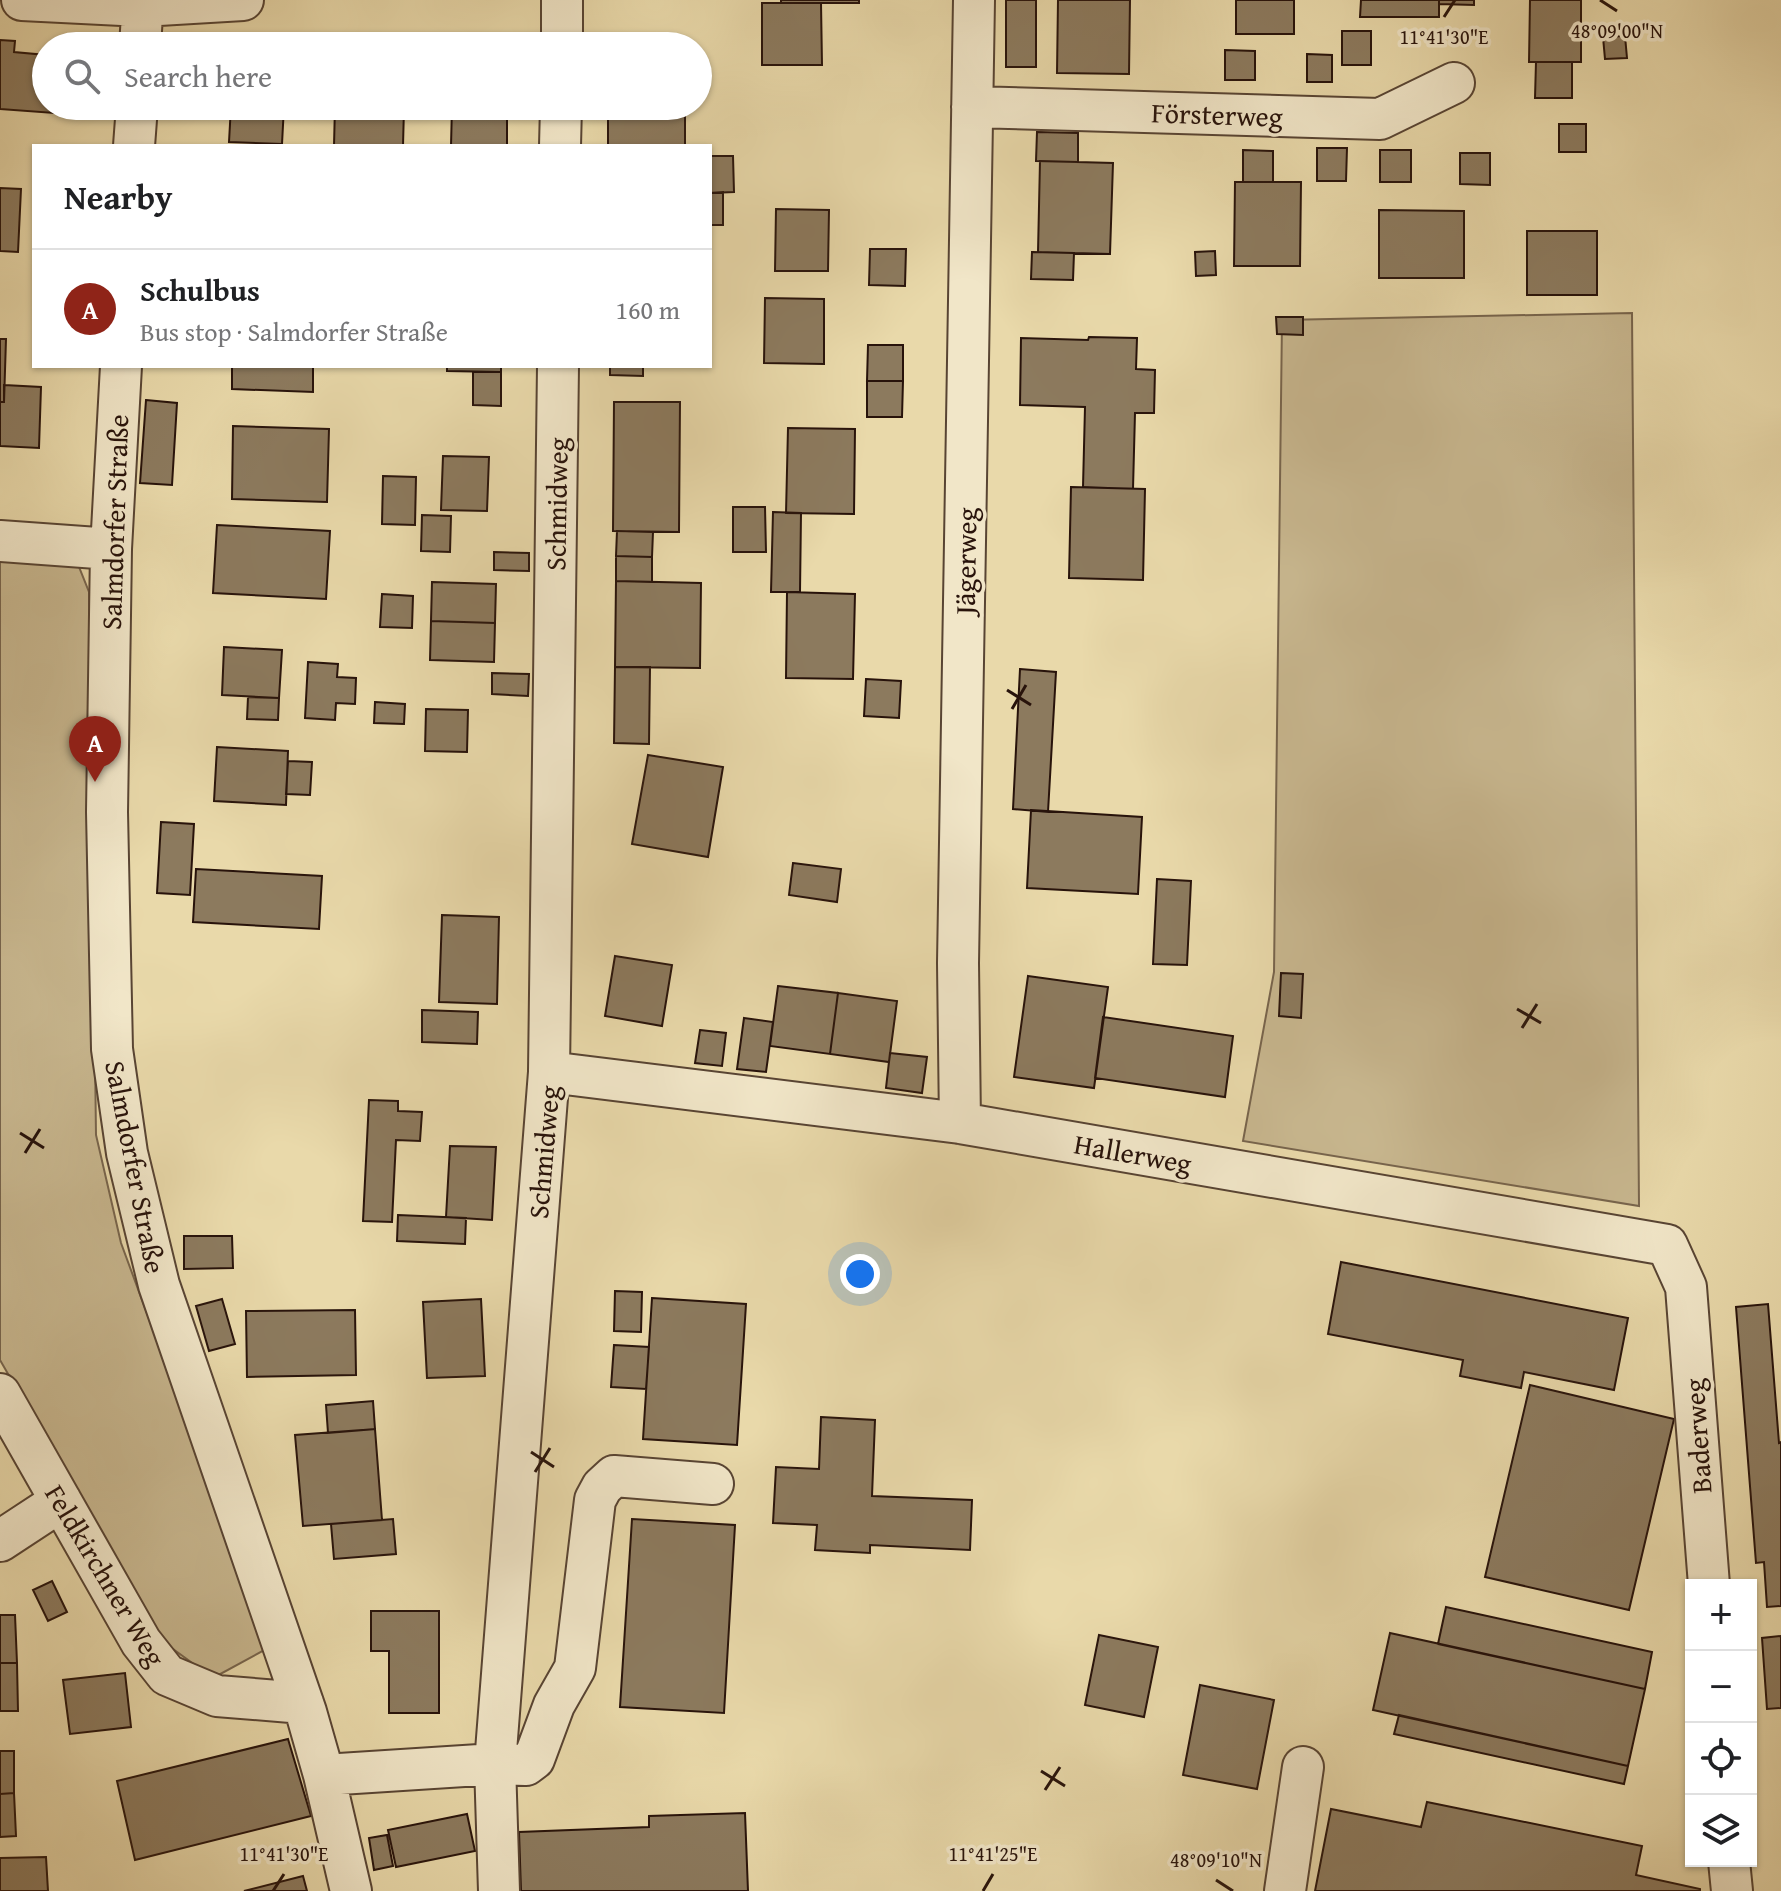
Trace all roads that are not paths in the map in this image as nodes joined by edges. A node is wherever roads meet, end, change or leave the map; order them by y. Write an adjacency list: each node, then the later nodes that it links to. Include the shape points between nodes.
1 (22, 0): 5 (street)
2 (243, 0): 5 (street)
3 (562, 0): 7 (street)
4 (974, 0): 9 (street, Jägerweg)
5 (142, 3): 6 (street)
6 (141, 32)
7 (562, 32)
8 (1454, 83): 9 (street, Försterweg, via 1380,119)
9 (972, 107): 19 (street, Jägerweg)
10 (136, 120): 12 (street)
11 (561, 120): 13 (street)
12 (134, 144)
13 (560, 144)
14 (121, 368): 17 (street, Salmdorfer Straße)
15 (558, 368): 18 (street, Schmidweg)
16 (0, 541): 17 (street)
17 (111, 549): 26 (street, Salmdorfer Straße, via 107,812 112,1049 127,1153 159,1285)
18 (549, 1072): 19 (street, Hallerweg); 27 (street, Schmidweg)
19 (960, 1123): 20 (street, Hallerweg, via 1667,1245)
20 (1686, 1287): 25 (street, Baderweg)
21 (0, 1394): 23 (street, Feldkirchner Weg)
22 (713, 1484): 27 (street, via 614,1476 602,1487 595,1500 575,1668 534,1759 526,1765)
23 (61, 1501): 24 (street); 26 (street, Feldkirchner Weg, via 141,1642 167,1675 217,1696)
24 (0, 1541)
25 (1709, 1579)
26 (303, 1703): 29 (street, Salmdorfer Straße)
27 (495, 1764): 29 (street); 32 (street, Schmidweg)
28 (1303, 1767): 33 (street)
29 (324, 1775): 31 (street, Salmdorfer Straße)
30 (1730, 1867): 34 (street)
31 (351, 1891)
32 (499, 1891)
33 (1285, 1891)
34 (1732, 1891)

